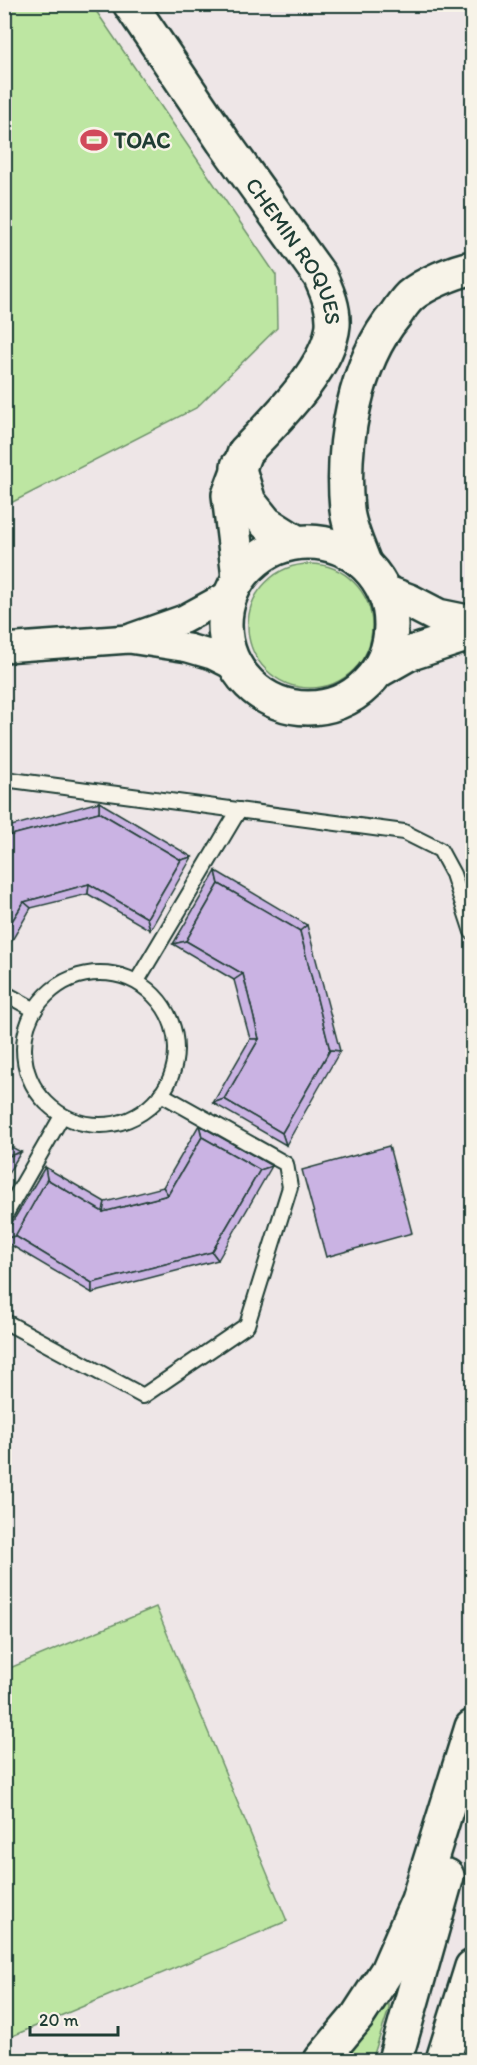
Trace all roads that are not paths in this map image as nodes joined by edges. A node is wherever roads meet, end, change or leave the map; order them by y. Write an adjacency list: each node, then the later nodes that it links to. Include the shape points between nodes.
1 (130, 4): 3 (main road, CHEMIN ROQUES, via 320,276 331,300 333,326 310,379 245,452)
2 (472, 268): 5 (main road, via 456,271 410,296 384,328 362,377 351,414 346,453 347,512)
3 (238, 466): 4 (main road, via 249,502 266,523); 6 (main road, CHEMIN ROQUES, via 229,495)
4 (296, 542): 5 (main road, via 333,545); 6 (main road, via 274,548 255,560)
5 (364, 563): 7 (main road)
6 (235, 585): 10 (street, via 184,619); 12 (main road, via 225,627 226,644)
7 (385, 592): 8 (main road, via 438,616); 13 (main road, via 391,632)
8 (472, 623)
9 (472, 633): 13 (main road, via 408,654)
10 (129, 639): 11 (street); 12 (street, via 188,648)
11 (4, 648)
12 (236, 667): 13 (main road, via 260,693 281,704 304,709 326,707 347,699)
13 (378, 671)
14 (4, 778): 15 (lane)
15 (239, 810): 16 (lane, via 404,832 440,850 453,874); 17 (lane)
16 (472, 932)
17 (137, 981): 19 (lane, via 111,973 85,973 60,983 40,1000); 20 (lane, via 156,996 169,1016 176,1039 175,1063)
18 (4, 993): 19 (lane)
19 (35, 1010): 21 (lane, via 27,1024 23,1050 28,1076 42,1099)
20 (161, 1094): 21 (lane, via 132,1118 109,1125 85,1124); 23 (lane, via 286,1164 290,1187 246,1325 143,1396)
21 (62, 1116): 22 (lane)
22 (4, 1217)
23 (4, 1321)
24 (472, 1727): 27 (main road, via 418,1900 387,1971 357,2017)
25 (472, 1785): 28 (main road)
26 (472, 1967): 29 (main road)
27 (321, 2061)
28 (395, 2061)
29 (443, 2061)

